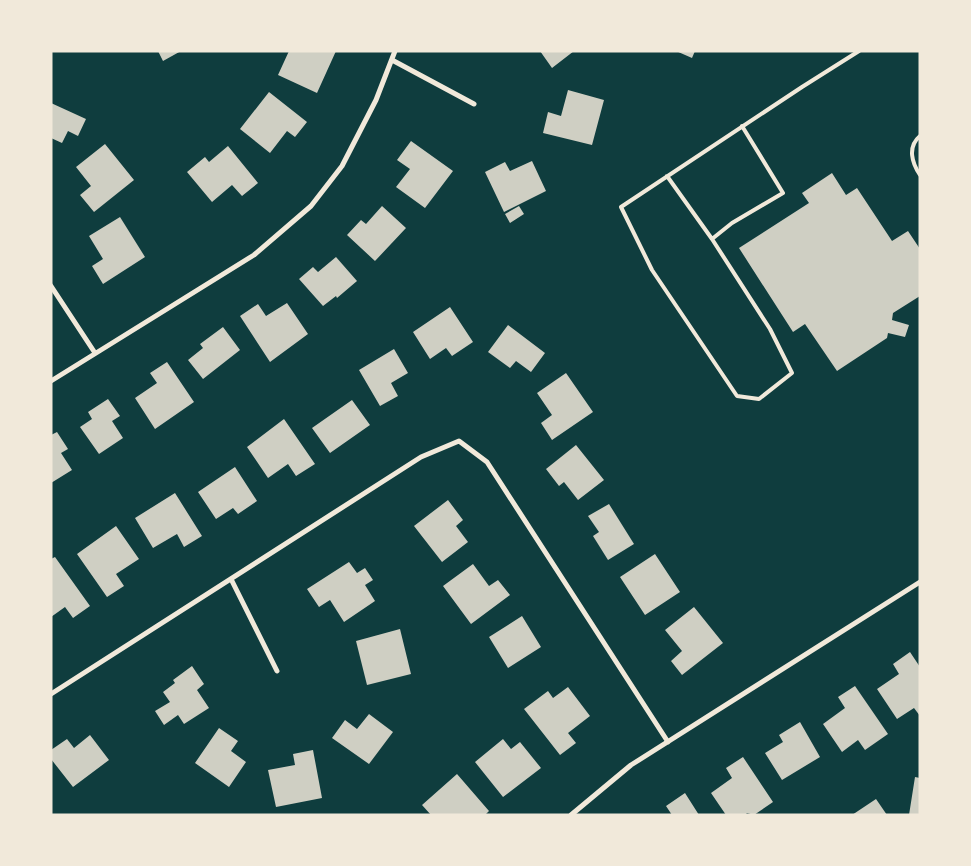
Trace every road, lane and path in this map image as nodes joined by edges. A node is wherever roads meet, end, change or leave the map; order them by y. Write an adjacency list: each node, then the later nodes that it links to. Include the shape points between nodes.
1 (395, 51): 3 (street)
2 (859, 51): 5 (lane)
3 (392, 60): 4 (street); 11 (street, via 376,100 342,166 311,206 254,254)
4 (474, 104)
5 (742, 126): 8 (lane); 9 (lane, via 782,193 732,223)
6 (920, 136): 7 (lane, via 915,140 912,152 913,163)
7 (920, 175)
8 (667, 176): 9 (lane); 9 (lane, via 621,208 652,270 737,396 759,399 792,373 770,329)
9 (712, 240)
10 (51, 286): 11 (street)
11 (95, 353): 12 (street)
12 (51, 381)
13 (231, 579): 15 (street); 16 (street); 17 (street, via 421,457 459,441 487,462)
14 (920, 582): 17 (street)
15 (277, 671)
16 (51, 694)
17 (668, 742): 18 (street, via 630,765)
18 (571, 815)

